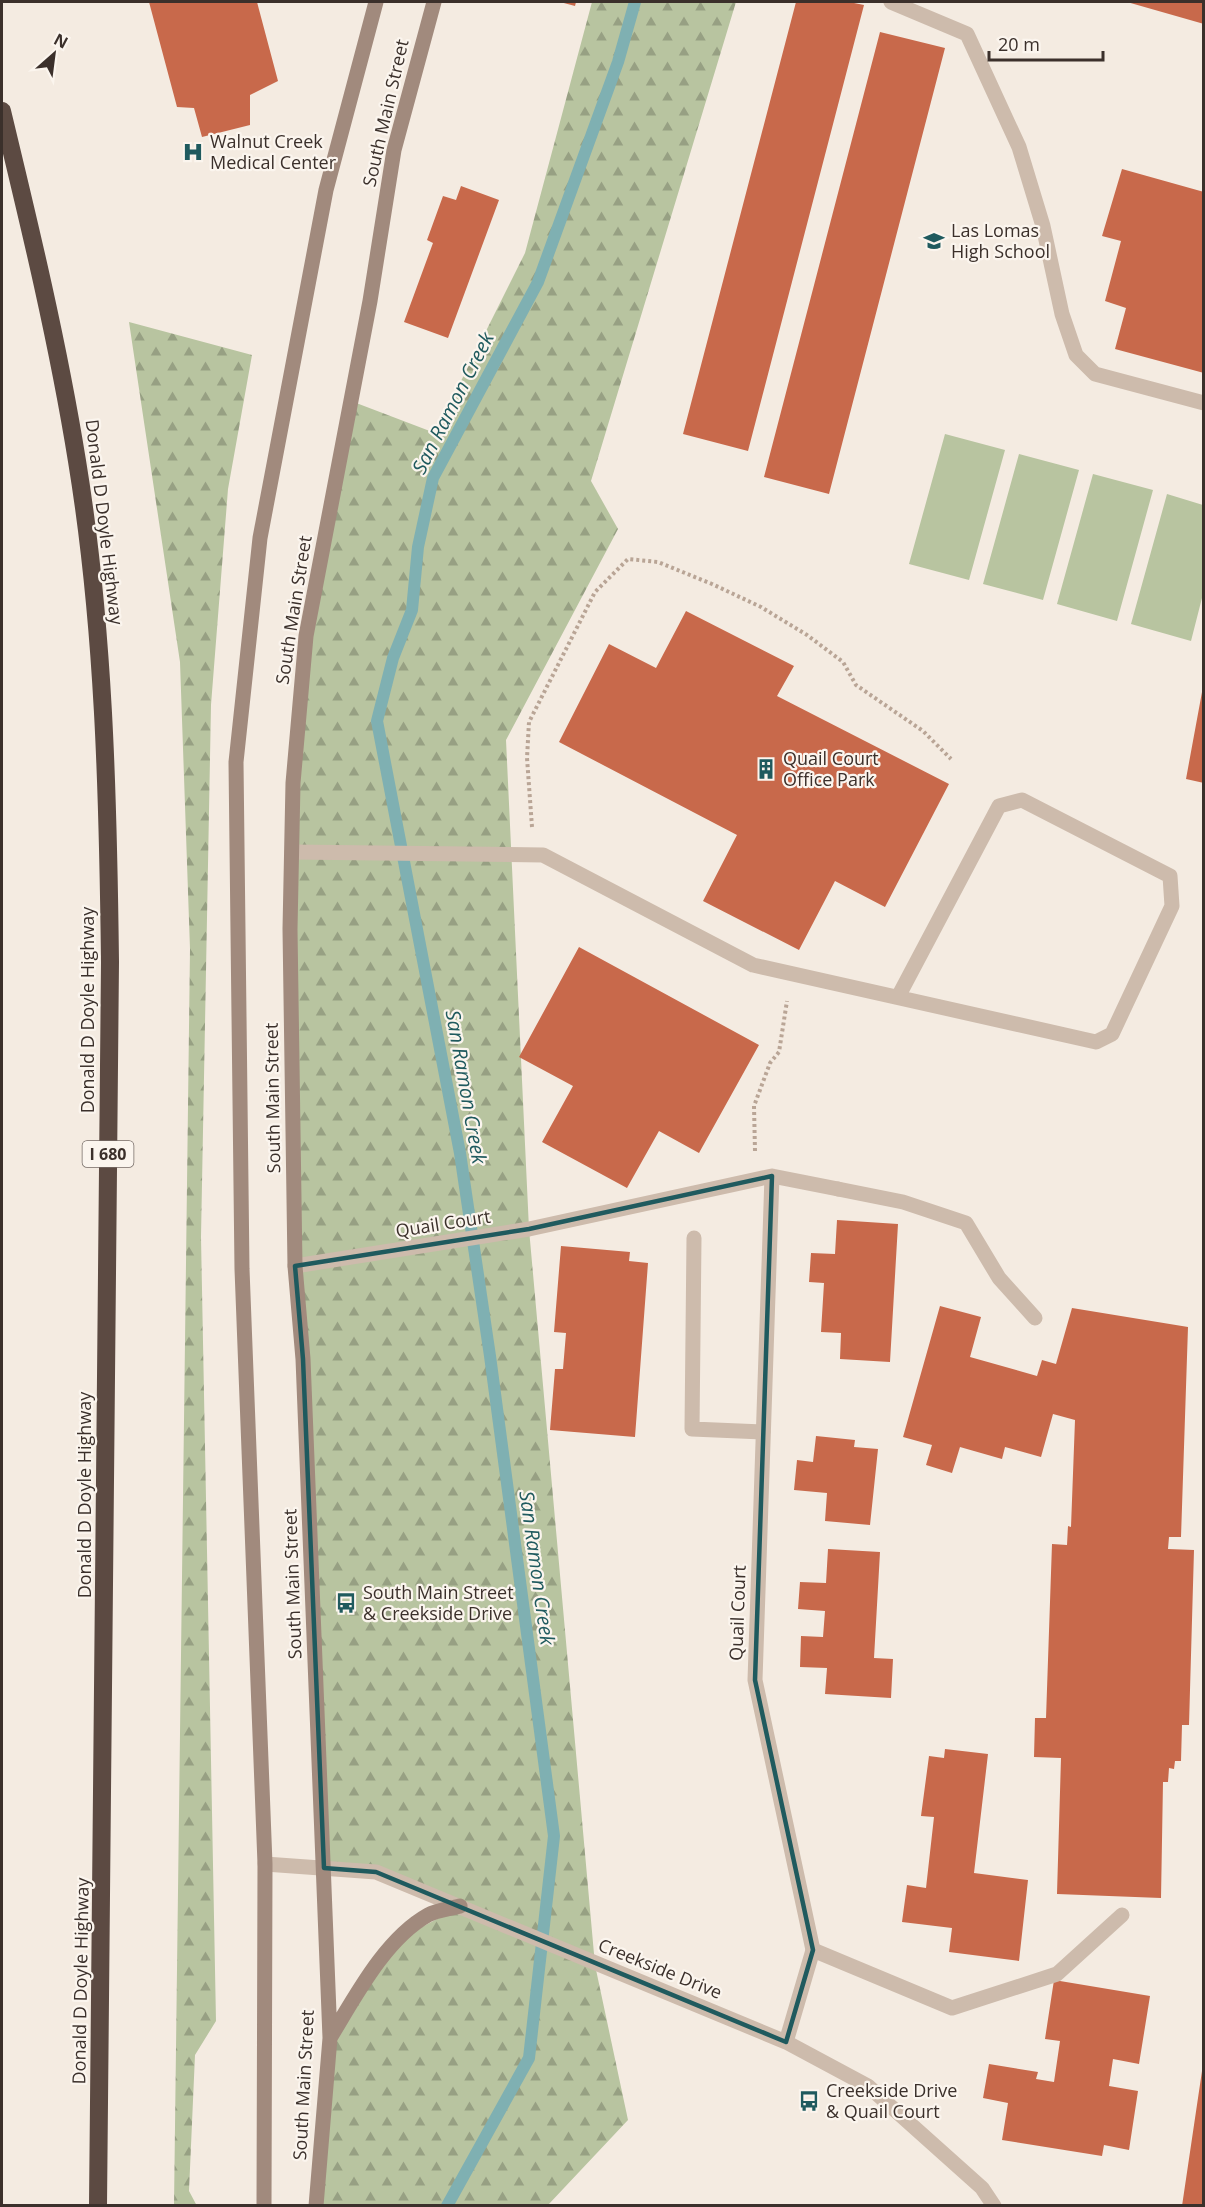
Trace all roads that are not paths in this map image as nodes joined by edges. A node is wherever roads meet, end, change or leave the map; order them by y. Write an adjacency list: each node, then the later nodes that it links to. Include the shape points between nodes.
1 (376, 2): 13 (main road, South Main Street, via 326,190 260,538 236,762 242,1269)
2 (434, 2): 6 (main road, South Main Street, via 394,150 370,301 306,636 293,783)
3 (891, 2): 5 (street, via 968,34 1019,147 1076,355 1095,374)
4 (2, 111): 20 (highway, Donald D Doyle Highway / I 680, via 48,301 77,463 97,632 108,794)
5 (1203, 403)
6 (292, 852): 7 (street, via 543,855 753,965); 10 (main road, South Main Street)
7 (898, 998): 7 (street, via 1096,1042 1112,1034 1172,906 1170,876 1022,800 999,806)
8 (764, 1178): 10 (street, Quail Court, via 529,1229); 11 (street, Quail Court, via 903,1202 966,1223 999,1278); 12 (street, Quail Court)
9 (694, 1238): 12 (street, via 692,1430)
10 (295, 1266): 14 (main road, South Main Street, via 303,1359)
11 (1035, 1318)
12 (764, 1432): 17 (street, Quail Court, via 755,1680)
13 (265, 1864): 14 (street, Creekside Drive); 21 (main road, South Main Street)
14 (324, 1868): 15 (street, Creekside Drive, via 376,1872); 18 (main road, South Main Street)
15 (460, 1906): 18 (main road, via 429,1914 400,1939 365,1979); 19 (street, Creekside Drive)
16 (1122, 1915): 17 (street, via 1057,1974 952,2008)
17 (813, 1950): 19 (street, Quail Court)
18 (330, 2038): 22 (main road, South Main Street)
19 (786, 2042): 23 (street, Creekside Drive, via 868,2086 982,2188)
20 (98, 2205)
21 (264, 2205)
22 (316, 2205)
23 (994, 2205)

